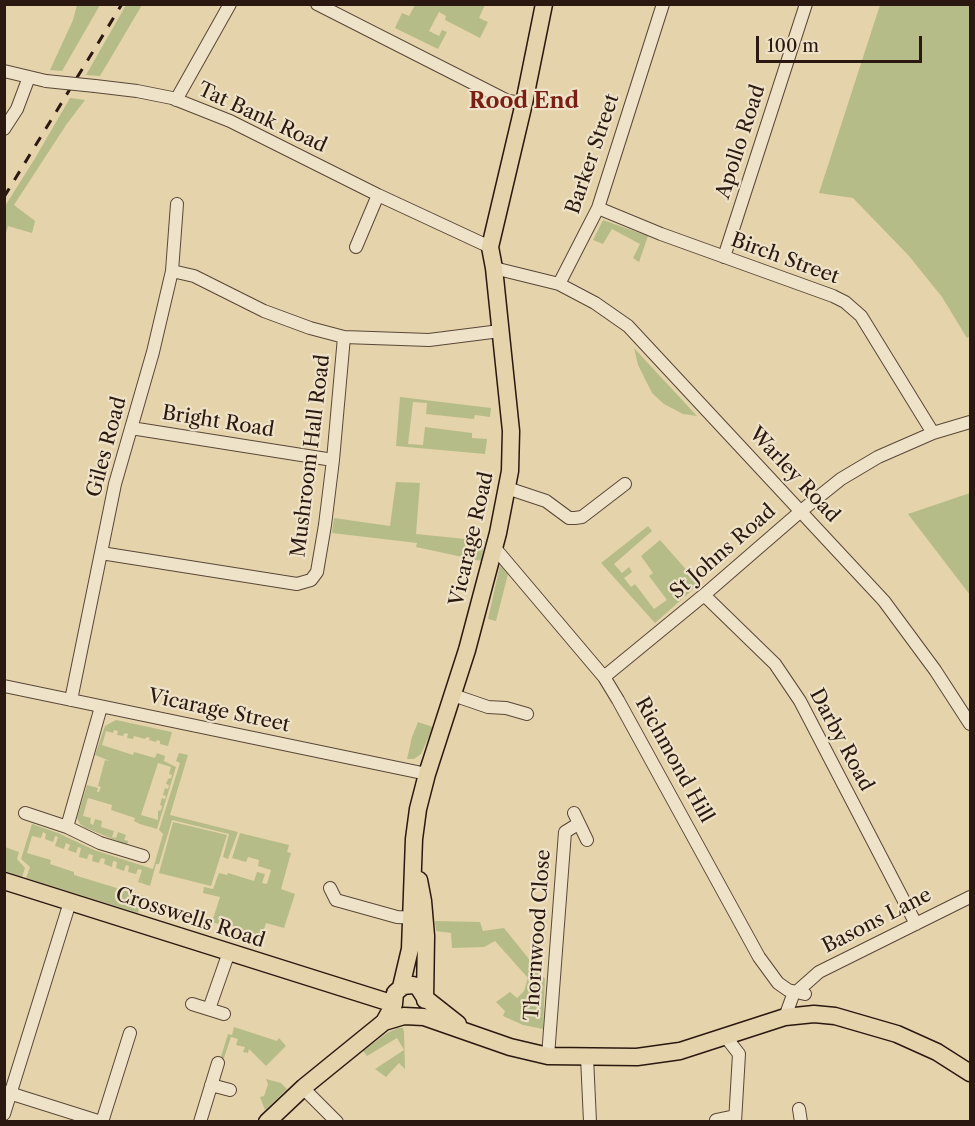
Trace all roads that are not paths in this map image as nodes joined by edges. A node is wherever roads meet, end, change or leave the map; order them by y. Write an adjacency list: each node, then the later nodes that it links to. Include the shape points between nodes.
1 (230, 4): 8 (street)
2 (317, 4): 9 (street, via 508,101)
3 (544, 4): 9 (main road)
4 (663, 4): 13 (street, Barker Street)
5 (806, 4): 16 (street, Apollo Road)
6 (4, 70): 7 (street, Tat Bank Road)
7 (29, 77): 8 (street, Tat Bank Road, bridge); 10 (street, via 17,109)
8 (176, 100): 11 (street, Tat Bank Road, via 230,121)
9 (524, 103): 14 (main road)
10 (4, 129)
11 (378, 195): 14 (street, Tat Bank Road); 15 (street)
12 (177, 204): 18 (street, Giles Road)
13 (598, 208): 16 (street, Birch Street); 19 (street, Barker Street)
14 (490, 247): 17 (main road, Vicarage Road)
15 (356, 248)
16 (724, 257): 24 (street, Birch Street, via 845,302 861,316)
17 (494, 268): 19 (street); 20 (main road, Vicarage Road)
18 (172, 271): 21 (street, via 194,276 282,318); 23 (street, Giles Road)
19 (558, 284): 28 (street, Warley Road, via 628,326)
20 (500, 331): 21 (street, via 429,340); 27 (main road, Vicarage Road, via 511,431)
21 (344, 337): 25 (street, Mushroom Hall Road)
22 (970, 422): 24 (street, St Johns Road)
23 (131, 428): 25 (street, Bright Road); 30 (street, Giles Road)
24 (933, 433): 28 (street, St Johns Road, via 878,457 841,479)
25 (333, 460): 30 (street, Mushroom Hall Road, via 317,572 311,580 297,584)
26 (625, 484): 27 (street, via 582,517 575,518 569,518 546,501)
27 (507, 488): 29 (main road, Vicarage Road)
28 (801, 511): 31 (street, St Johns Road); 38 (street, Warley Road, via 884,601)
29 (494, 547): 32 (street, Richmond Hill); 34 (main road, Vicarage Road)
30 (101, 553): 35 (street, Giles Road)
31 (704, 595): 32 (street, St Johns Road); 49 (street, Darby Road, via 775,664 800,701)
32 (604, 677): 51 (street, Richmond Hill, via 759,957 778,983 788,990)
33 (4, 686): 35 (street, Vicarage Street)
34 (453, 695): 37 (street); 39 (main road, Vicarage Road)
35 (71, 700): 36 (street, Vicarage Street)
36 (101, 707): 39 (street, Vicarage Street); 41 (street)
37 (527, 714)
38 (970, 724)
39 (427, 774): 48 (main road, Vicarage Road, via 414,839 414,865 420,884)
40 (26, 813): 41 (street)
41 (67, 827): 43 (street, via 100,843)
42 (587, 840): 62 (street, Thornwood Close, via 576,819 565,832)
43 (143, 856)
44 (4, 881): 47 (main road, Crosswells Road)
45 (330, 888): 48 (street, via 336,900 397,917)
46 (970, 897): 49 (street, Basons Lane)
47 (69, 902): 50 (main road, Crosswells Road); 69 (street)
48 (418, 918): 52 (main road, Vicarage Road, via 427,967); 53 (main road, Vicarage Road)
49 (916, 924): 51 (street, Basons Lane, via 819,972)
50 (229, 952): 53 (main road, Crosswells Road); 55 (street)
51 (802, 990): 57 (street); 58 (street, Basons Lane, via 793,994)
52 (425, 998): 53 (main road, Vicarage Road, via 422,1011); 53 (main road, via 418,987 409,985); 60 (main road)
53 (402, 1003): 60 (main road); 67 (main road, Vicarage Road)
54 (192, 1004): 55 (street)
55 (209, 1009): 56 (street)
56 (224, 1014)
57 (807, 1014): 58 (main road); 65 (main road, via 835,1016 897,1034)
58 (785, 1017): 61 (main road)
59 (130, 1033): 73 (street)
60 (470, 1033): 62 (main road)
61 (725, 1036): 63 (main road, via 680,1051 637,1057); 71 (street, via 739,1054)
62 (548, 1056): 63 (main road)
63 (586, 1057): 77 (street)
64 (218, 1063): 66 (street)
65 (970, 1073)
66 (211, 1085): 68 (street); 74 (street)
67 (303, 1088): 75 (main road, Vicarage Road); 76 (street)
68 (230, 1090)
69 (8, 1093): 70 (street); 73 (street)
70 (4, 1114)
71 (735, 1119): 72 (street)
72 (716, 1120)
73 (102, 1122)
74 (200, 1122)
75 (267, 1122)
76 (337, 1122)
77 (590, 1122)

